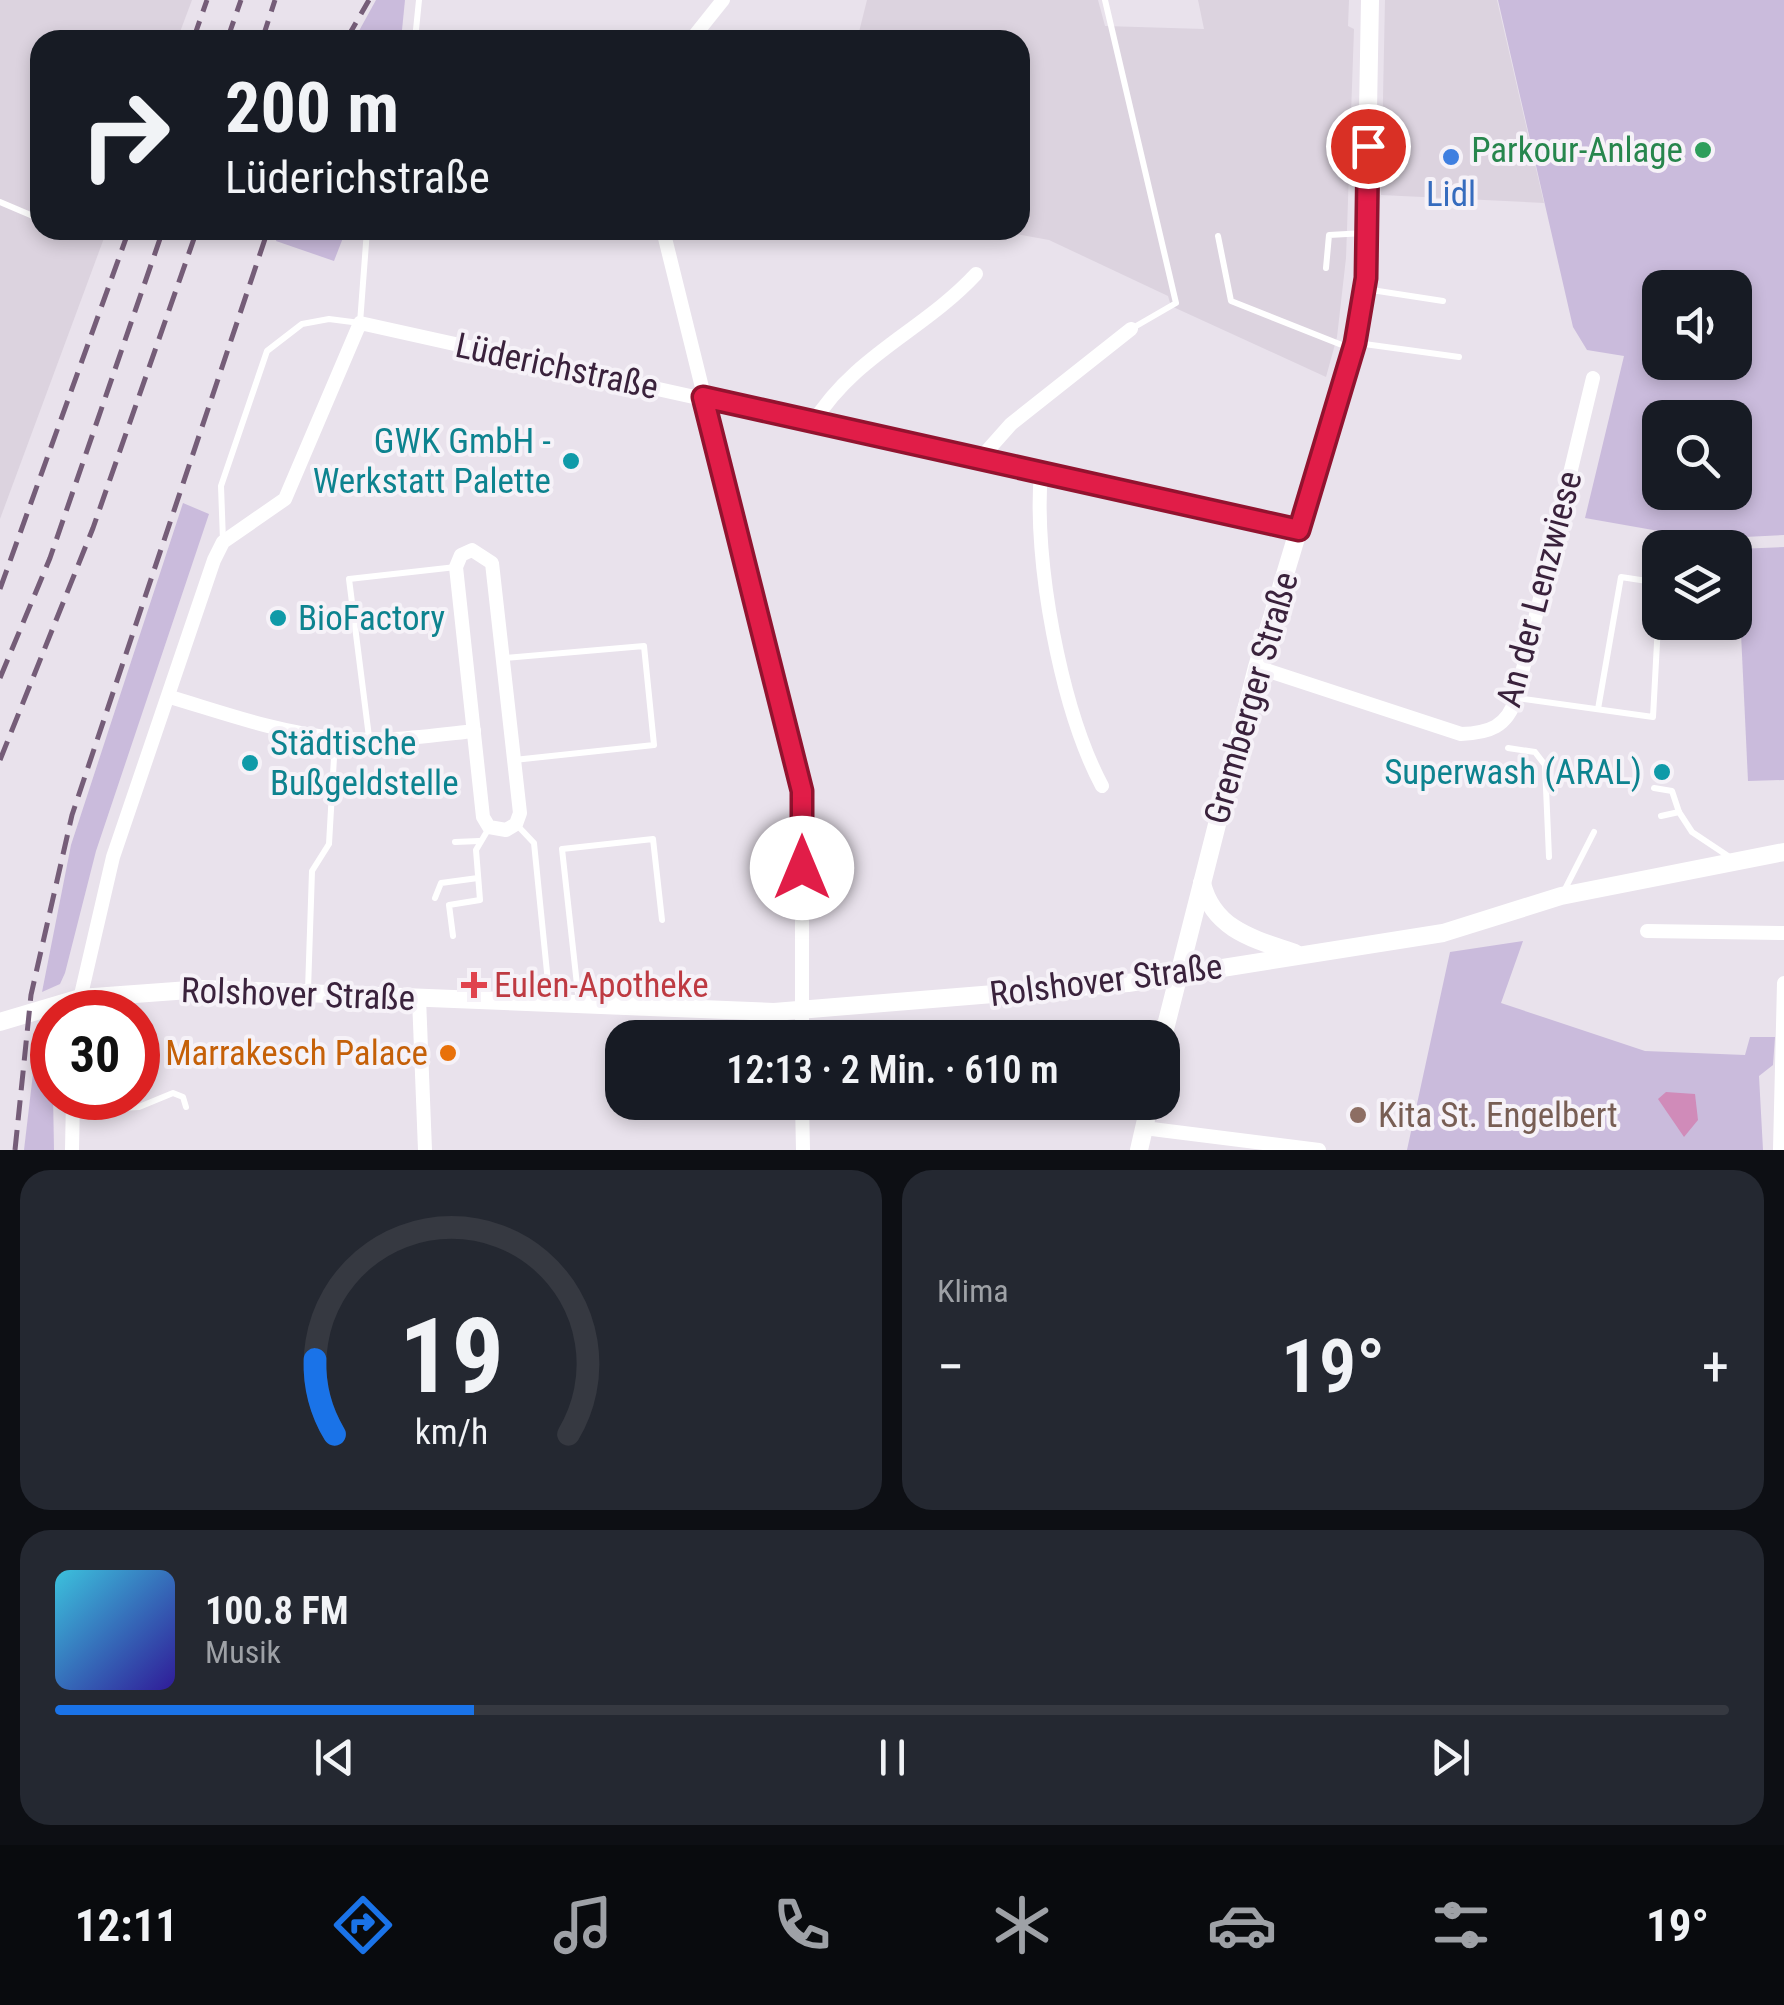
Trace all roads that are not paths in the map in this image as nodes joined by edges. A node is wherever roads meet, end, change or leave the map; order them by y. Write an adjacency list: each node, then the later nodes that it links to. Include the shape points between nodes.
1 (419, 0): 5 (lane)
2 (723, 0): 6 (street)
3 (1105, 0): 18 (lane, via 1176,303)
4 (1370, 0): 9 (street, Gremberger Straße)
5 (416, 30)
6 (699, 30)
7 (0, 202): 8 (lane)
8 (30, 215)
9 (1366, 233): 13 (lane, via 1329,235); 15 (street, Gremberger Straße)
10 (1218, 236): 19 (lane, via 1230,301)
11 (367, 240): 17 (lane)
12 (664, 240): 22 (street)
13 (1326, 268)
14 (976, 274): 23 (street, via 944,308 878,350 834,390)
15 (1364, 289): 16 (lane); 19 (street, Gremberger Straße)
16 (1443, 301)
17 (360, 322): 22 (street, Lüderichstraße); 27 (street, via 285,499); 27 (lane, via 302,324 267,352 221,486)
18 (1131, 329): 24 (street, via 1011,424)
19 (1354, 346): 20 (lane); 26 (street, Gremberger Straße)
20 (1459, 357)
21 (1593, 378): 34 (street, An der Lenzwiese)
22 (703, 397): 23 (street, Lüderichstraße); 70 (street, via 802,791)
23 (813, 423): 24 (street, Lüderichstraße)
24 (980, 460): 25 (street, Lüderichstraße)
25 (1041, 473): 26 (street, Lüderichstraße); 41 (street, via 1044,576 1082,749)
26 (1299, 530): 32 (street, Gremberger Straße)
27 (223, 542): 33 (street)
28 (456, 566): 31 (street, via 472,550 492,563); 36 (street); 38 (lane, via 349,580)
29 (1642, 581): 35 (lane, via 1621,577)
30 (1657, 640): 35 (lane, via 1653,717)
31 (503, 658): 40 (street); 40 (lane, via 644,646 654,746)
32 (1257, 667): 34 (street, An der Lenzwiese, via 1460,734 1502,724); 54 (street, Gremberger Straße)
33 (170, 697): 37 (street); 64 (street, via 114,857)
34 (1516, 698): 35 (lane)
35 (1598, 709)
36 (474, 730): 38 (street); 46 (street)
37 (335, 738): 38 (street); 65 (lane, via 329,844 312,871)
38 (370, 739)
39 (1508, 748): 51 (lane, via 1535,752 1546,766)
40 (514, 760): 45 (street)
41 (1102, 786)
42 (1654, 788): 43 (lane, via 1672,791)
43 (1679, 812): 44 (lane); 52 (lane, via 1692,832)
44 (1661, 816)
45 (516, 824): 46 (street); 68 (lane, via 534,843)
46 (490, 827): 48 (lane)
47 (1594, 832): 55 (lane)
48 (480, 841): 49 (lane); 53 (lane)
49 (455, 842)
50 (1784, 852): 52 (street, Rolshover Straße)
51 (1549, 857)
52 (1738, 862): 55 (street, Rolshover Straße)
53 (478, 878): 56 (lane, via 442,883); 60 (lane, via 480,900 449,906)
54 (1201, 878): 61 (street, via 1207,903 1224,922); 62 (street, Gremberger Straße)
55 (1561, 896): 61 (street, Rolshover Straße, via 1444,933)
56 (434, 898)
57 (662, 920): 69 (lane, via 653,839 562,849)
58 (1647, 931): 59 (street)
59 (1784, 933)
60 (453, 936)
61 (1300, 954): 62 (street, Rolshover Straße)
62 (1177, 974): 70 (street, Rolshover Straße); 73 (street, Gremberger Straße)
63 (1784, 983): 75 (street)
64 (83, 990)
65 (308, 990): 66 (street, Rolshover Straße); 67 (street, Rolshover Straße)
66 (160, 994)
67 (419, 998): 68 (street, Rolshover Straße); 83 (street)
68 (550, 1003): 69 (street, Rolshover Straße)
69 (579, 1004): 70 (street, Rolshover Straße)
70 (802, 1010): 72 (street)
71 (30, 1016): 74 (street, Rolshover Straße)
72 (802, 1020)
73 (1167, 1020)
74 (0, 1022)
75 (1781, 1065): 87 (street)
76 (160, 1098): 77 (lane, via 173,1092)
77 (186, 1107)
78 (73, 1120): 82 (street)
79 (802, 1120): 84 (street)
80 (1146, 1120): 81 (street)
81 (1144, 1128): 85 (street); 86 (street)
82 (72, 1150)
83 (424, 1150)
84 (803, 1150)
85 (1139, 1150)
86 (1318, 1150)
87 (1780, 1150)

